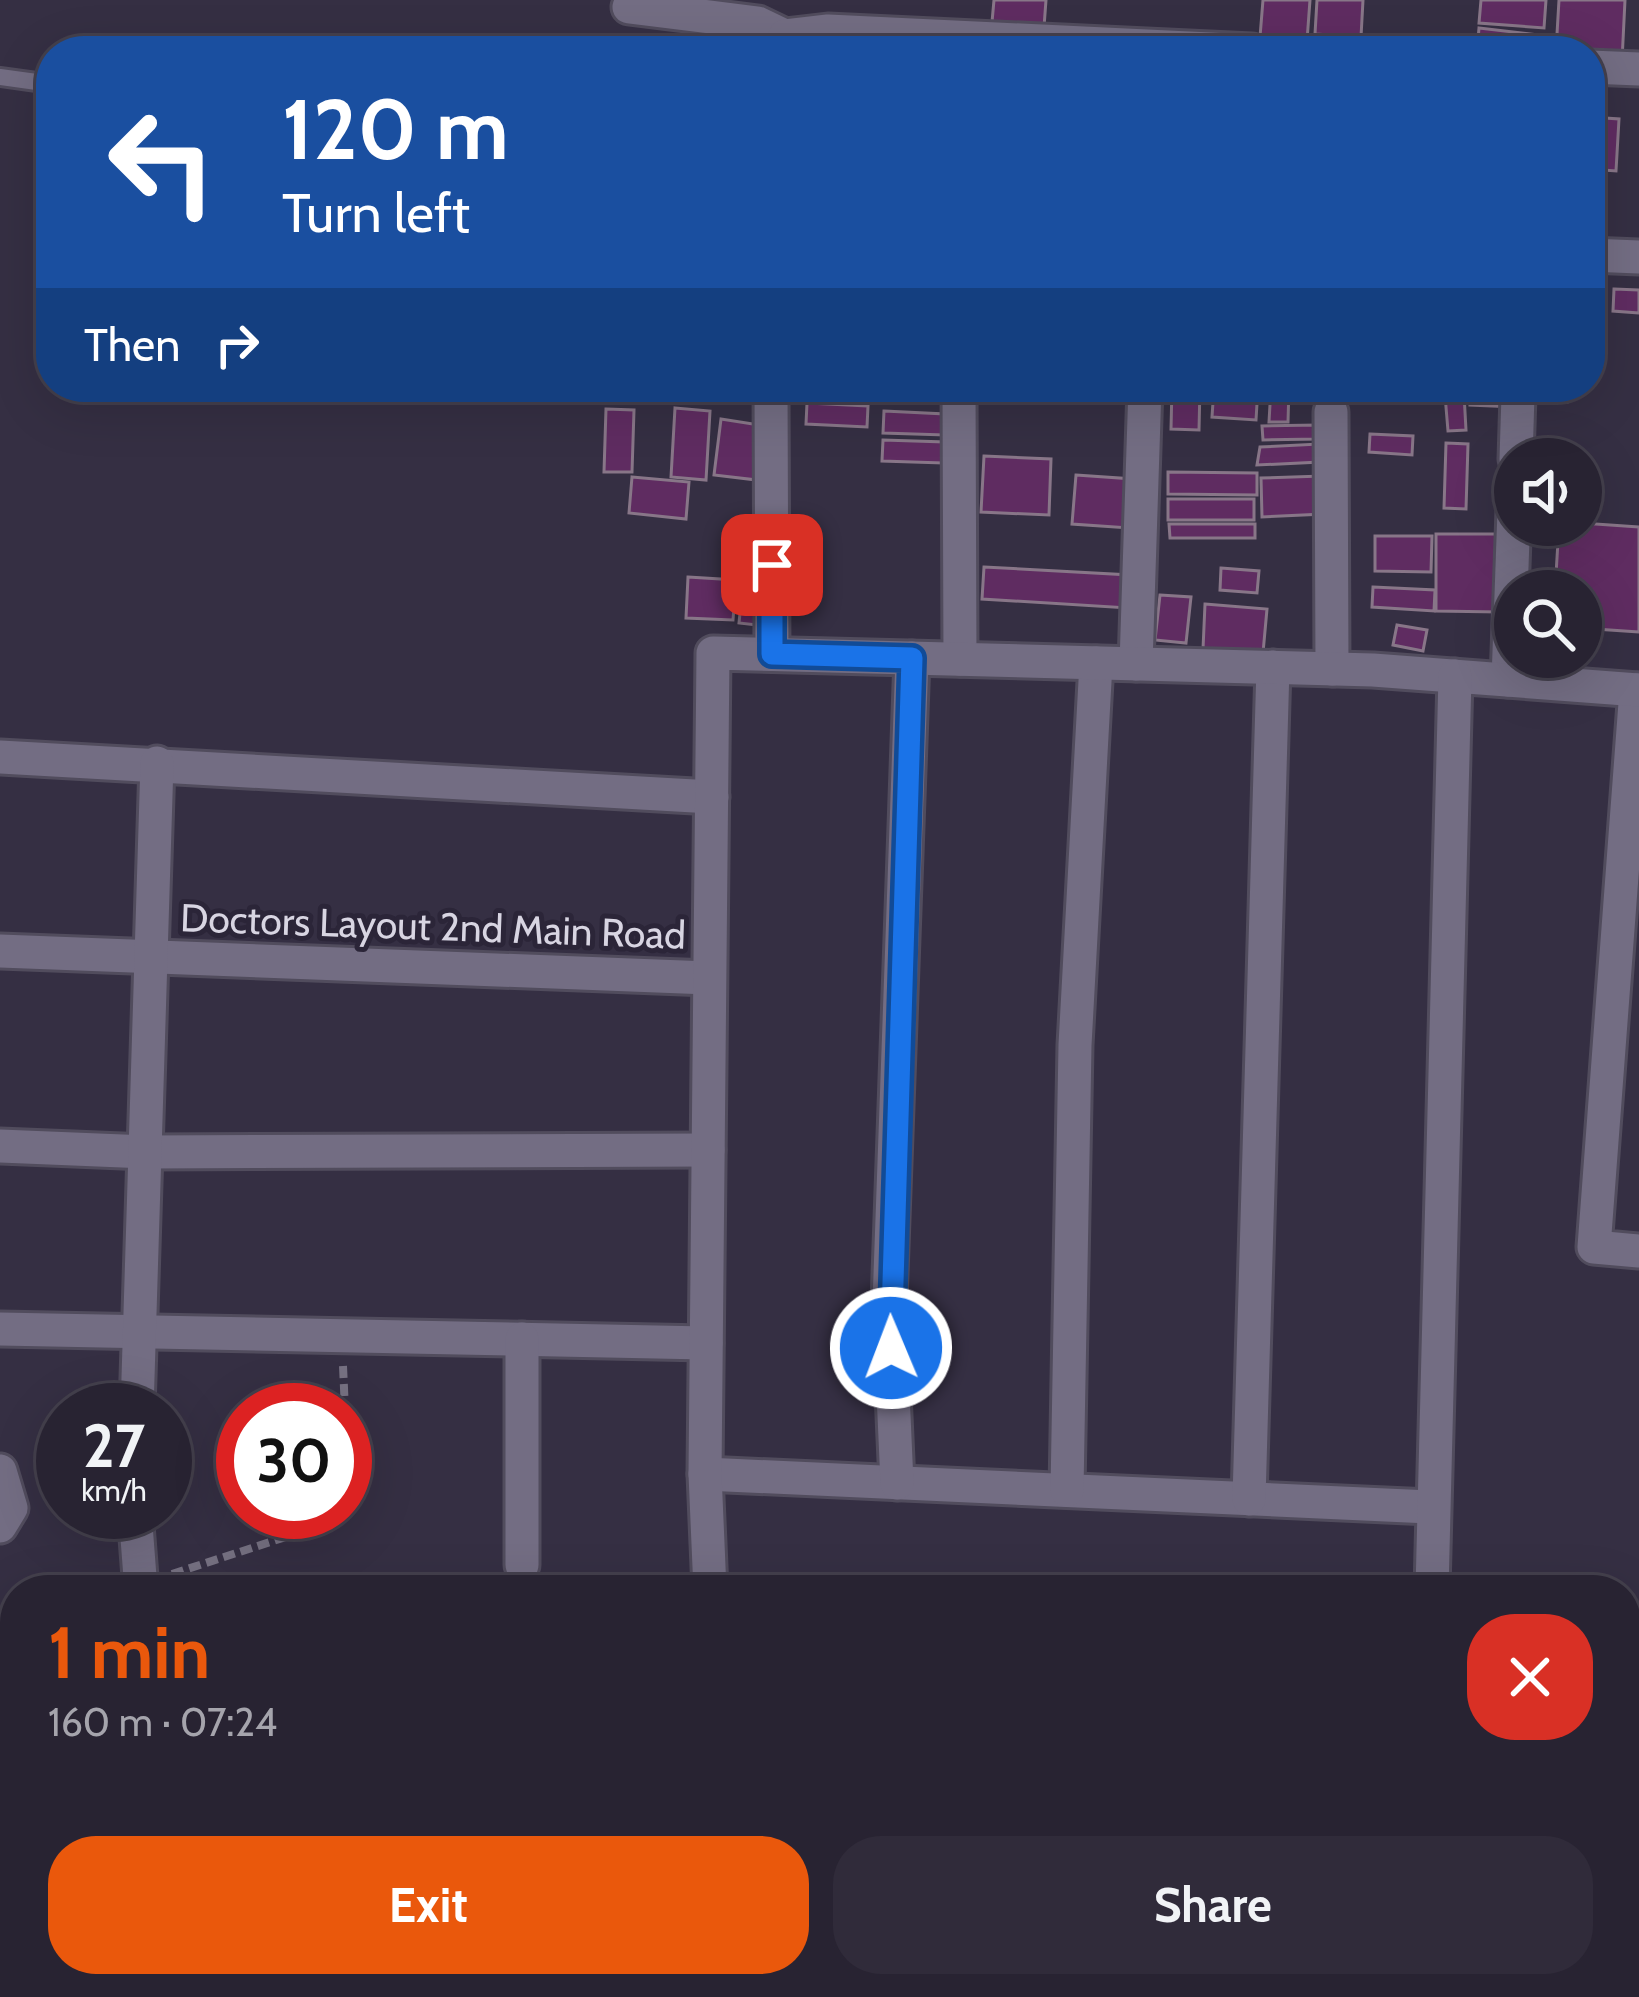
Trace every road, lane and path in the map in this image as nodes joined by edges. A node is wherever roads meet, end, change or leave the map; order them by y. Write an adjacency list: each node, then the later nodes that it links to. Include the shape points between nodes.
1 (629, 7): 2 (street, via 758,23)
2 (773, 36)
3 (810, 36): 4 (street)
4 (934, 36)
5 (1605, 68): 6 (street)
6 (1639, 70)
7 (0, 77): 8 (lane)
8 (36, 82)
9 (1605, 256): 10 (street)
10 (1639, 257)
11 (771, 402): 18 (street)
12 (958, 402): 20 (street)
13 (1145, 402): 22 (street)
14 (1518, 402): 16 (street)
15 (1330, 412): 24 (street)
16 (1517, 438)
17 (1513, 546): 26 (street)
18 (772, 654): 19 (street); 30 (street, via 713,652)
19 (912, 658): 20 (street); 45 (street, via 889,1303)
20 (960, 659): 21 (street)
21 (1096, 663): 22 (street); 46 (street, via 1075,1045)
22 (1136, 664): 23 (street)
23 (1273, 667): 24 (street); 47 (street)
24 (1332, 669): 25 (street)
25 (1455, 676): 26 (street); 48 (street)
26 (1508, 680): 27 (street)
27 (1637, 690): 37 (street, via 1594,1247)
28 (0, 757): 29 (street)
29 (157, 763): 30 (street); 32 (street)
30 (712, 796): 33 (street)
31 (0, 951): 32 (street, Doctors Layout 2nd Main Road)
32 (154, 958): 33 (street, Doctors Layout 2nd Main Road); 36 (street)
33 (709, 978): 35 (street)
34 (0, 1146): 36 (street)
35 (708, 1150): 36 (street); 41 (street)
36 (147, 1152): 39 (street)
37 (1639, 1251)
38 (0, 1329): 39 (street)
39 (140, 1330): 40 (street); 42 (street)
40 (522, 1339): 41 (street); 52 (street)
41 (706, 1343): 44 (street)
42 (137, 1383)
43 (0, 1471): 49 (street, via 10,1508)
44 (705, 1474): 45 (street); 55 (street)
45 (897, 1483): 46 (street)
46 (1067, 1490): 47 (street)
47 (1249, 1499): 48 (street)
48 (1430, 1507): 56 (street)
49 (0, 1526)
50 (137, 1539): 53 (street)
51 (280, 1539): 54 (path)
52 (522, 1565)
53 (140, 1575)
54 (174, 1575)
55 (709, 1575)
56 (1432, 1575)

